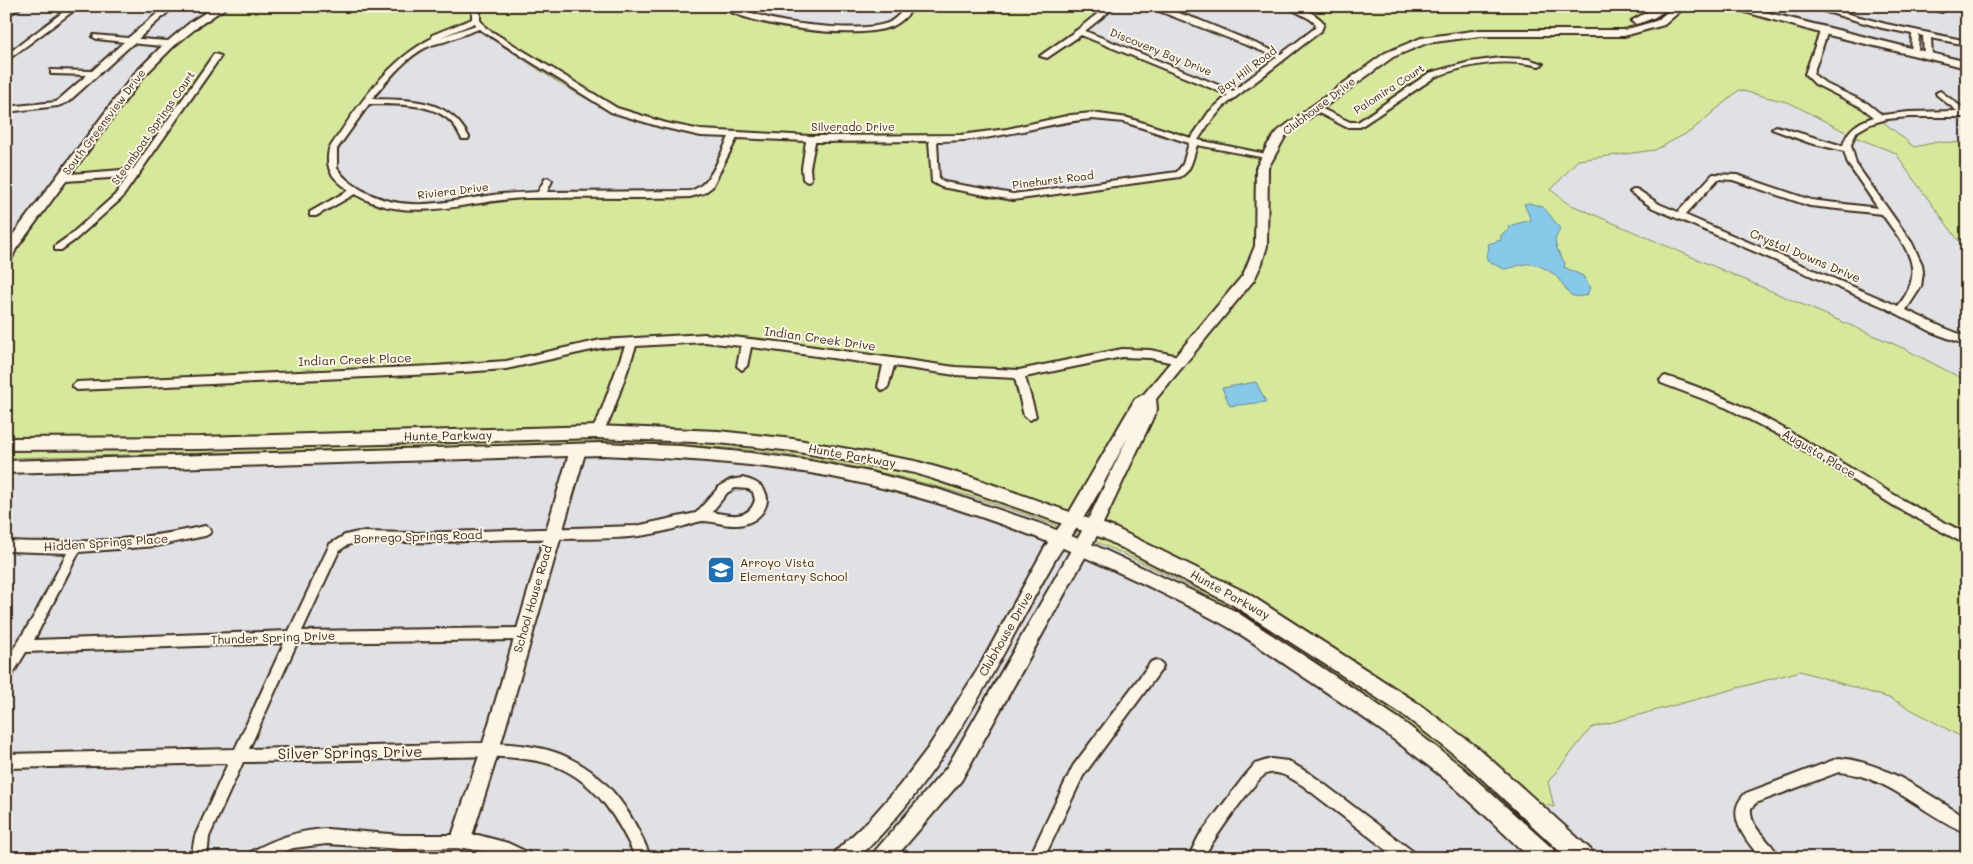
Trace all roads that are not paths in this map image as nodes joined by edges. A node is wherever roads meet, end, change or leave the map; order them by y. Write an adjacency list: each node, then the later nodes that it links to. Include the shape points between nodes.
1 (19, 6): 17 (street)
2 (76, 6): 33 (street)
3 (223, 6): 27 (street, South Greensview Drive)
4 (476, 6): 18 (street)
5 (724, 6): 6 (street, via 777,23 839,29 886,26)
6 (911, 6)
7 (1112, 6): 21 (street)
8 (1150, 6): 32 (street)
9 (1289, 6): 32 (street, Bay Hill Road, via 1320,23 1318,29)
10 (1664, 6): 19 (street, Clubhouse Drive, via 1637,21)
11 (1681, 6): 19 (street, Clubhouse Drive, via 1660,22 1635,30)
12 (1729, 6): 20 (street)
13 (1921, 6): 14 (street, via 1942,10)
14 (1946, 6)
15 (153, 7): 25 (street, via 164,10 162,15)
16 (1814, 7): 22 (street)
17 (6, 15)
18 (478, 23): 40 (street, Riviera Drive, via 416,50 404,59); 46 (street, Silverado Drive, via 614,110 687,131)
19 (1593, 31): 41 (street, Clubhouse Drive, via 1480,33 1425,40 1389,54)
20 (1824, 31): 28 (street); 44 (street, via 1810,77)
21 (1080, 32): 30 (street); 39 (street, Discovery Bay Drive)
22 (1916, 32): 23 (street); 28 (street)
23 (1927, 34): 26 (street); 31 (street)
24 (97, 38): 25 (street)
25 (130, 40): 27 (street); 37 (street)
26 (1967, 43)
27 (170, 44): 54 (street, South Greensview Drive, via 138,76)
28 (1914, 52): 31 (street)
29 (217, 56): 53 (street, Steamboat Springs Court)
30 (1044, 56)
31 (1928, 56): 35 (street)
32 (1283, 57): 39 (street, Bay Hill Road)
33 (6, 59)
34 (1539, 64): 41 (street, Palomira Court, via 1493,62 1444,69 1360,124 1349,125)
35 (1967, 65)
36 (54, 72): 37 (street)
37 (95, 73): 42 (street, via 58,104)
38 (1940, 93): 43 (street)
39 (1234, 94): 50 (street, Bay Hill Road, via 1209,117)
40 (368, 101): 47 (street, via 414,104 439,110 459,124); 57 (street, Riviera Drive, via 333,149 331,162 343,181)
41 (1313, 108): 52 (street, Clubhouse Drive, via 1282,133)
42 (6, 110)
43 (1966, 114): 44 (street)
44 (1879, 117): 51 (street, via 1855,129 1848,138)
45 (1776, 129): 51 (street)
46 (734, 136): 48 (street, Silverado Drive); 59 (street, Riviera Drive, via 709,184 701,191 668,196)
47 (465, 137)
48 (810, 138): 49 (street, Silverado Drive); 55 (street)
49 (933, 139): 50 (street, Silverado Drive, via 1007,132 1071,118 1108,114); 50 (street, Pinehurst Road, via 934,177 941,184 1013,197 1180,174 1187,169)
50 (1193, 142): 52 (street, Silverado Drive)
51 (1846, 149): 60 (street, via 1852,164)
52 (1268, 156): 69 (street, Clubhouse Drive, via 1262,168 1261,246 1256,263)
53 (134, 173): 54 (street); 63 (street, Steamboat Springs Court, via 118,197)
54 (61, 178): 64 (street, South Greensview Drive)
55 (807, 179)
56 (548, 181): 59 (street)
57 (356, 190): 59 (street, Riviera Drive, via 379,202 414,208); 61 (street)
58 (1634, 192): 62 (street, Crystal Downs Drive, via 1656,206)
59 (541, 195)
60 (1883, 211): 62 (street, via 1802,201 1734,177 1716,176); 65 (street, via 1909,244 1918,269 1918,285)
61 (314, 214)
62 (1680, 215): 65 (street, Crystal Downs Drive)
63 (58, 248)
64 (6, 257)
65 (1900, 310): 67 (street, Crystal Downs Drive)
66 (632, 341): 68 (street, Indian Creek Drive, via 705,338); 74 (street, Indian Creek Place, via 601,344 506,365); 78 (street)
67 (1967, 341)
68 (747, 343): 70 (street, Indian Creek Drive); 71 (street, Indian Creek Drive)
69 (1179, 360): 72 (street, Indian Creek Drive, via 1122,353); 76 (street, Clubhouse Drive)
70 (888, 363): 72 (street, Indian Creek Drive); 75 (street, Indian Creek Drive)
71 (742, 366)
72 (1019, 374): 77 (street)
73 (1665, 380): 88 (street, Augusta Place, via 1731,405 1785,433 1900,504)
74 (77, 386)
75 (883, 386)
76 (1149, 398): 83 (street, Clubhouse Drive, via 1140,403); 84 (street, Clubhouse Drive, via 1150,409)
77 (1030, 416)
78 (597, 432): 79 (main road, Hunte Parkway, via 201,443); 83 (main road, Hunte Parkway, via 718,437 856,455 915,467)
79 (6, 444)
80 (578, 450): 81 (main road, Hunte Parkway); 86 (street, School House Road); 87 (main road, Hunte Parkway, via 681,452 810,467 940,497)
81 (6, 467)
82 (700, 516): 82 (street, via 743,520 760,506 762,494 753,485 730,485); 86 (street, Borrego Springs Road, via 630,532)
83 (1074, 519): 84 (main road, Hunte Parkway); 87 (street, Clubhouse Drive)
84 (1093, 527): 90 (street, Clubhouse Drive); 112 (main road, Hunte Parkway, via 1156,555 1240,599 1409,708 1471,755)
85 (205, 531): 91 (street, Hidden Springs Place, via 158,541)
86 (552, 533): 92 (street, School House Road); 93 (street, Borrego Springs Road, via 358,537 345,540 334,548)
87 (1061, 540): 90 (main road, Hunte Parkway); 106 (street, Clubhouse Drive, via 1052,550 943,742 895,806 869,836)
88 (1967, 540)
89 (6, 546): 91 (street, Hidden Springs Place)
90 (1080, 547): 107 (street, Clubhouse Drive, via 954,774); 111 (main road, Hunte Parkway, via 1228,618 1308,668 1455,774)
91 (76, 548): 94 (street)
92 (523, 634): 93 (street, Thunder Spring Drive); 97 (street, School House Road)
93 (292, 637): 94 (street, Thunder Spring Drive); 98 (street, Borrego Springs Road)
94 (23, 646): 96 (street)
95 (1156, 666): 108 (street, via 1078,771)
96 (6, 673)
97 (490, 750): 98 (street, Silver Springs Drive); 101 (street, School House Road); 105 (street, Silver Springs Drive, via 560,760 591,778 610,795 627,821)
98 (239, 755): 99 (street, Silver Springs Drive); 102 (street, Borrego Springs Road, via 202,836)
99 (6, 761)
100 (1967, 826): 113 (street, via 1869,770 1849,764 1839,765 1751,798 1744,804 1742,818 1748,832)
101 (461, 839): 103 (street, via 401,842 312,836 290,840); 104 (street, via 509,849)
102 (199, 858)
103 (254, 858)
104 (524, 858)
105 (644, 858)
106 (843, 858)
107 (882, 858)
108 (1036, 858)
109 (1195, 858): 110 (street, via 1204,840 1248,783 1260,769 1271,766 1288,768 1308,780)
110 (1410, 858)
111 (1546, 858)
112 (1583, 858)
113 (1772, 858)

